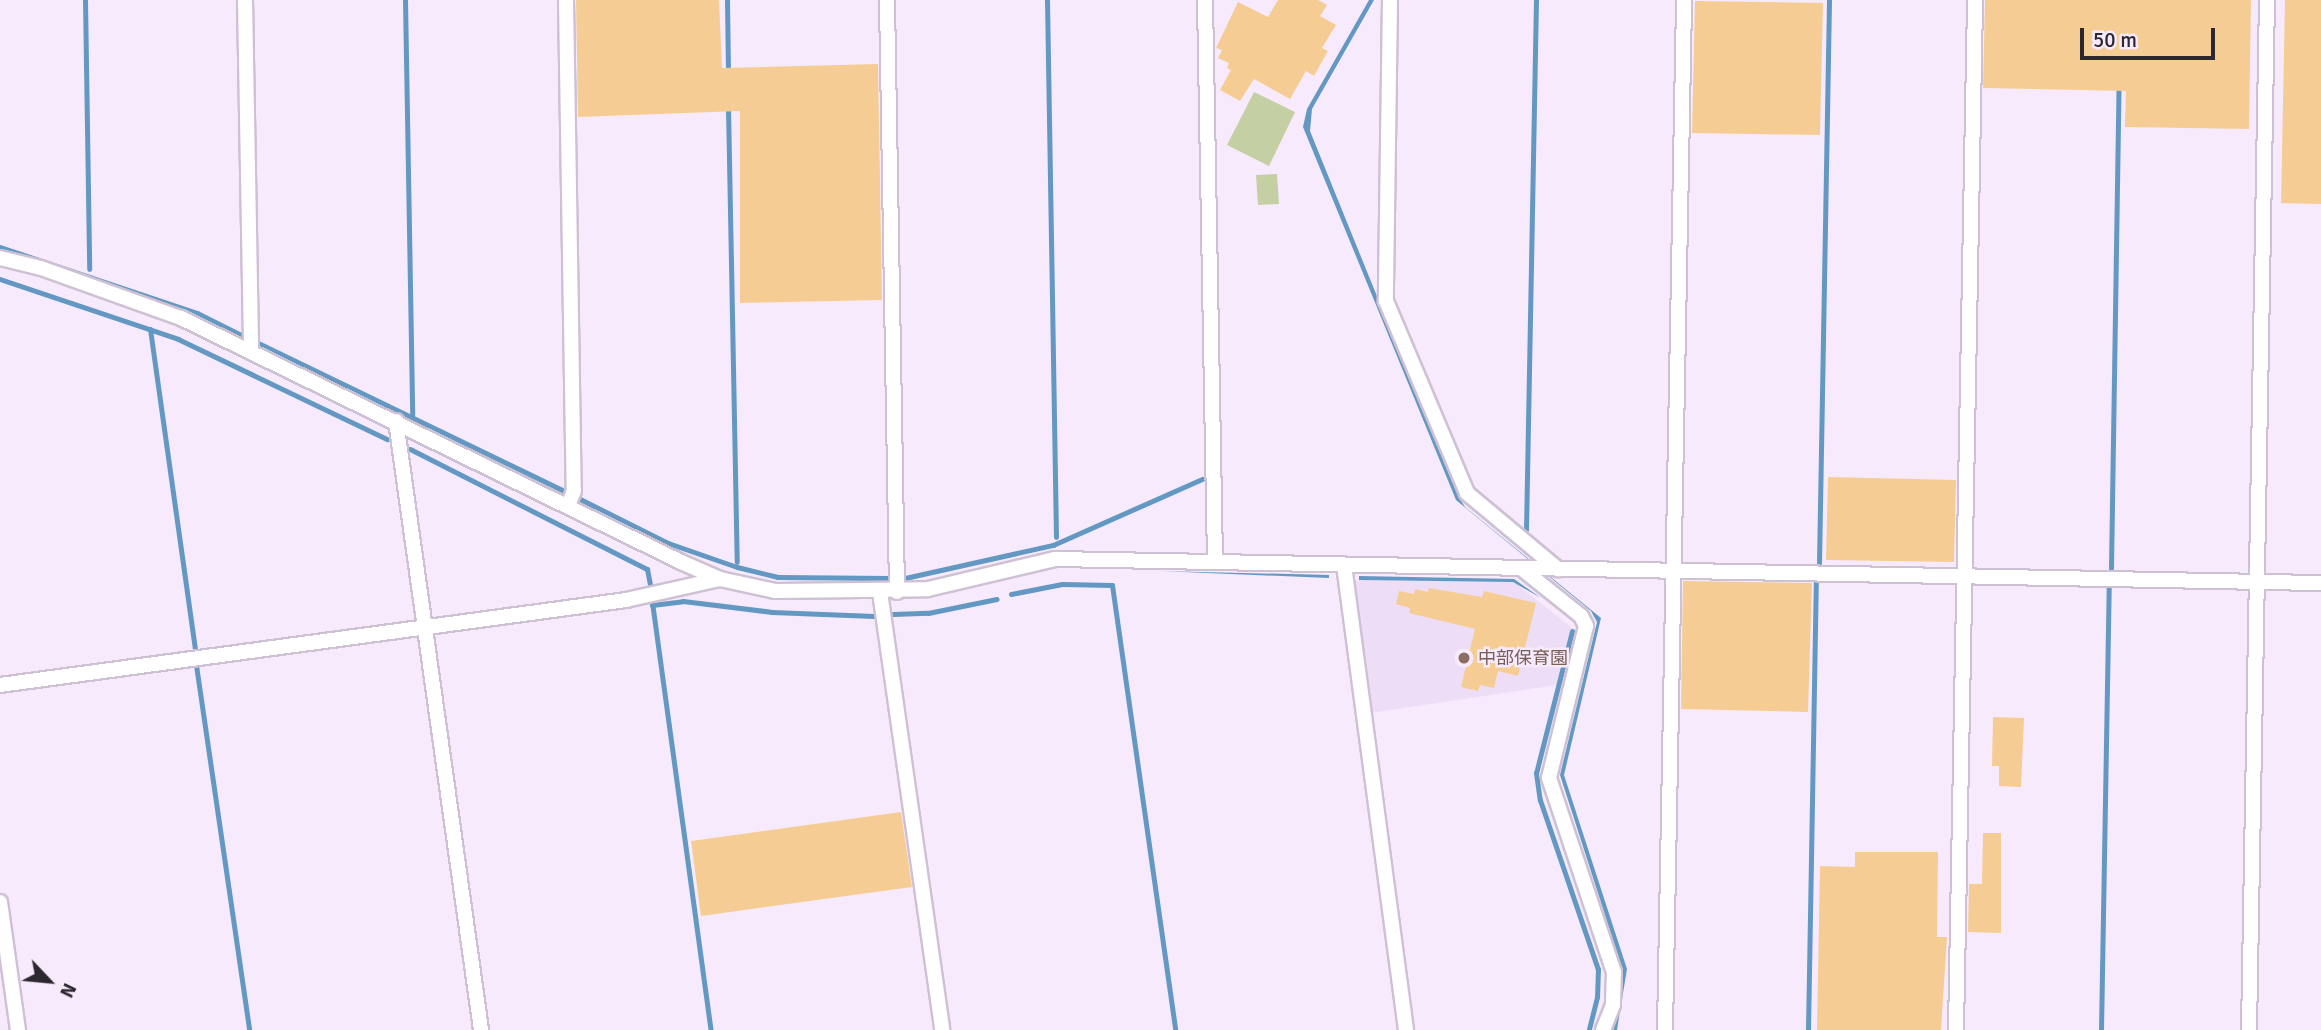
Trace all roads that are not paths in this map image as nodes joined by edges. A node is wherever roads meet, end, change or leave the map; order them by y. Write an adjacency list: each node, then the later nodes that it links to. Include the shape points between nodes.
1 (245, 0): 10 (street)
2 (566, 0): 12 (street, via 573,491)
3 (887, 0): 23 (street)
4 (1205, 0): 13 (street)
5 (1390, 0): 16 (street, via 1386,301 1467,493)
6 (1684, 0): 17 (street)
7 (1975, 0): 18 (street)
8 (2267, 0): 20 (street)
9 (0, 258): 10 (street, via 181,318)
10 (251, 351): 11 (street)
11 (396, 421): 12 (street); 24 (street)
12 (568, 505): 19 (street)
13 (1215, 562): 14 (street); 23 (street, via 1055,559)
14 (1343, 565): 15 (street); 30 (street)
15 (1526, 568): 16 (street); 31 (street, via 1581,616 1586,626 1549,778 1614,972 1613,1005)
16 (1554, 569): 17 (street)
17 (1674, 570): 18 (street); 32 (street)
18 (1965, 576): 20 (street); 33 (street)
19 (719, 579): 22 (street, via 775,591); 24 (street, via 626,600)
20 (2258, 582): 21 (street); 34 (street)
21 (2321, 583)
22 (880, 592): 23 (street); 29 (street)
23 (897, 592)
24 (424, 626): 25 (street); 28 (street)
25 (0, 685)
26 (0, 902): 27 (street)
27 (18, 1030)
28 (481, 1030)
29 (942, 1030)
30 (1406, 1030)
31 (1603, 1030)
32 (1665, 1030)
33 (1956, 1030)
34 (2249, 1030)

